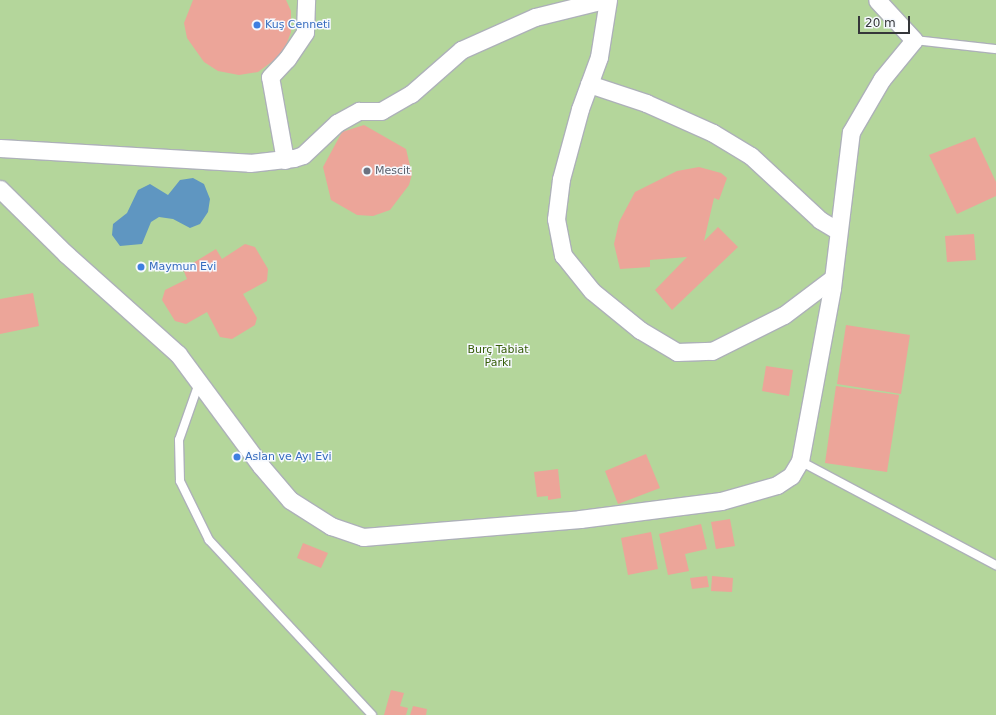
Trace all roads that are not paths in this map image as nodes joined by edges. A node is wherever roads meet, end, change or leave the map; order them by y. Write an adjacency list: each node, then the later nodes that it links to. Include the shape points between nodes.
1 (306, 0): 9 (street, via 305,32 287,59 270,78)
2 (604, 0): 9 (street, via 536,18 461,50 411,94 381,111 359,111 337,123 303,155)
3 (608, 0): 7 (street, via 598,57)
4 (876, 0): 5 (street)
5 (914, 40): 6 (lane); 11 (street, via 882,79 851,132)
6 (996, 49)
7 (589, 84): 11 (street, via 646,103 713,133 751,156 820,220); 12 (street, via 561,179 556,219 562,248 564,255 592,291 640,330 677,352 712,351 784,315)
8 (0, 148): 9 (street, via 250,163)
9 (285, 160)
10 (0, 189): 13 (street, via 66,254 178,354)
11 (838, 231): 12 (street)
12 (833, 278): 14 (street)
13 (199, 383): 14 (street, via 261,466 290,500 331,526 363,537 580,519 721,501 777,485 791,476); 16 (lane, via 179,440 180,481 209,540)
14 (800, 462): 15 (lane)
15 (996, 565)
16 (372, 715)

